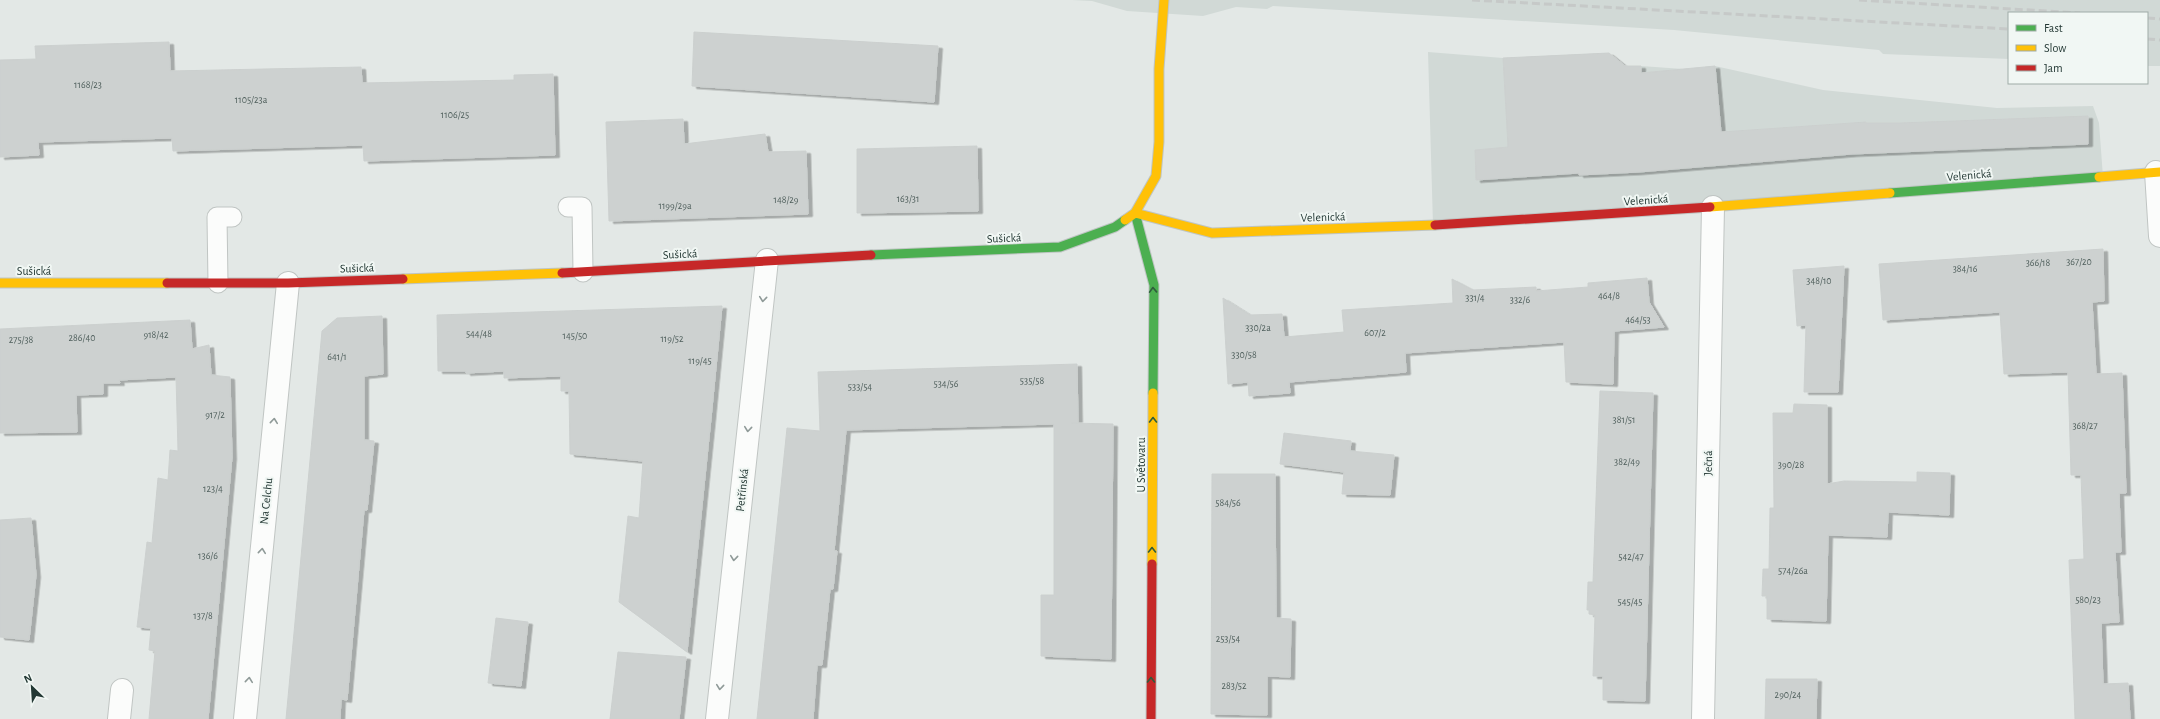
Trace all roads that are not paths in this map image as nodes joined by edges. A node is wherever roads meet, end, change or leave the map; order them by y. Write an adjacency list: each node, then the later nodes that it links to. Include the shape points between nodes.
1 (1164, 0): 5 (street, Sušická, via 1156,176)
2 (2158, 172): 4 (street, Velenická); 7 (street)
3 (568, 207): 9 (lane, via 582,207)
4 (1714, 208): 5 (street, Velenická, via 1433,225 1212,233); 18 (street, Ječná)
5 (1135, 213): 8 (street, Sušická, via 1115,227 1060,247); 17 (street, U Světovaru, one-way to 5, via 1154,285)
6 (232, 217): 11 (lane, via 217,218)
7 (2160, 236)
8 (767, 260): 9 (street, Sušická); 16 (street, Petřínská, one-way to 16)
9 (583, 272): 12 (street, Sušická)
10 (0, 283): 11 (street, Sušická)
11 (218, 283): 12 (street, Sušická)
12 (288, 283): 15 (street, Na Celchu, one-way to 12)
13 (122, 690): 14 (street)
14 (120, 719)
15 (245, 719)
16 (717, 719)
17 (1151, 719)
18 (1703, 719)

